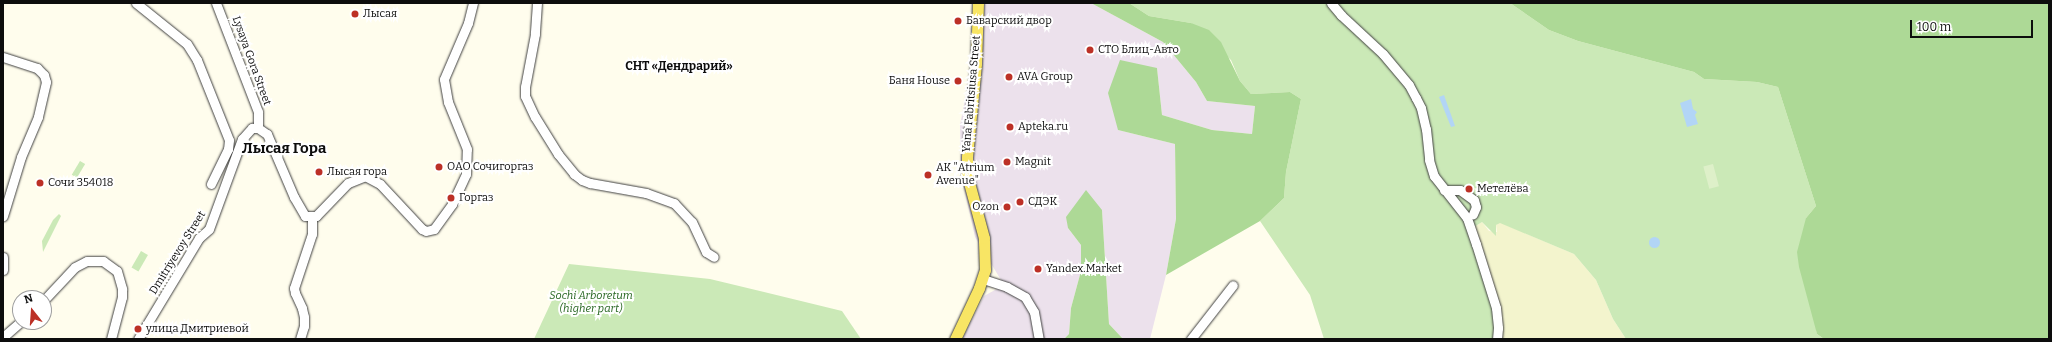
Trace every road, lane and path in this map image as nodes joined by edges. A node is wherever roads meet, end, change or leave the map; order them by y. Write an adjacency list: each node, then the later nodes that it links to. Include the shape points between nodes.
1 (136, 3): 9 (street, via 187,44 200,66 229,140 228,149)
2 (216, 3): 8 (street, Lysaya Gora Street, via 258,112)
3 (473, 3): 13 (street, via 468,23 444,79 448,102 467,149 466,174 452,204 434,229 422,229 380,184 365,176 348,183 316,216)
4 (537, 3): 15 (street, via 525,96 558,154 582,180 646,193 674,203 692,222 706,252)
5 (978, 3): 17 (main road, Yana Fabritsiusa Street, via 967,175 984,238 986,262)
6 (1331, 3): 10 (street, via 1383,54 1409,85 1421,108 1434,176)
7 (3, 57): 11 (street, via 37,68 44,75 46,82 38,117 21,157)
8 (258, 128): 13 (street, via 267,134 302,212); 23 (street, Dmitriyevoy Street, via 247,132 242,138 213,221 198,238)
9 (211, 184)
10 (1444, 190): 12 (street); 12 (street, via 1460,190 1474,200 1476,207)
11 (3, 216)
12 (1470, 216): 28 (street, via 1496,308)
13 (312, 217): 24 (street, via 312,234 294,288 304,317)
14 (3, 257): 16 (street)
15 (714, 257)
16 (3, 270)
17 (983, 279): 25 (main road, Yana Fabritsiusa Street); 26 (street, via 1007,287 1025,297 1034,312)
18 (1233, 285): 27 (street)
19 (52, 291): 22 (street, via 75,267 87,261 103,261 117,271 122,297)
20 (12, 329): 21 (street)
21 (3, 337)
22 (111, 339)
23 (138, 339)
24 (300, 339)
25 (955, 339)
26 (1039, 339)
27 (1191, 339)
28 (1497, 339)

